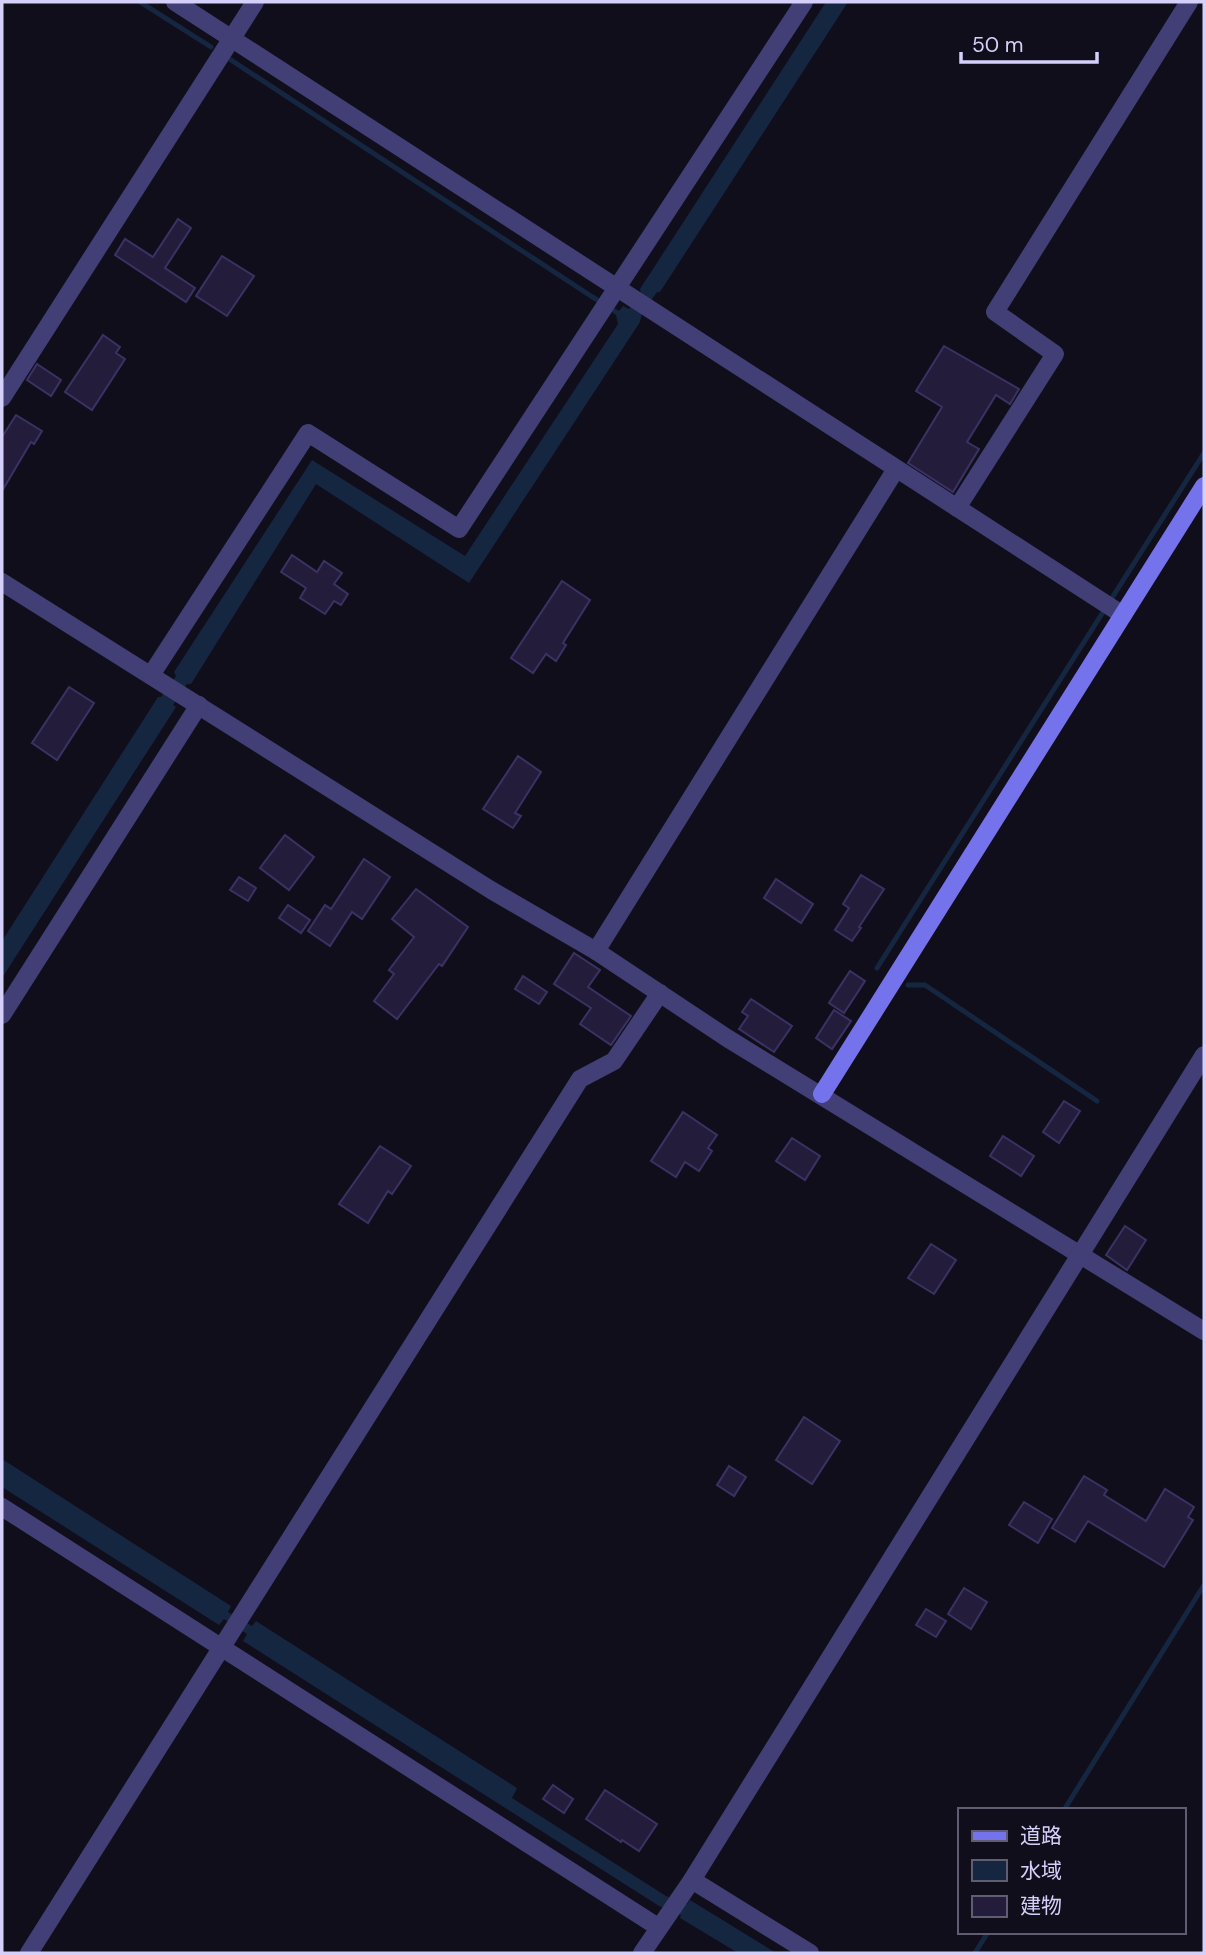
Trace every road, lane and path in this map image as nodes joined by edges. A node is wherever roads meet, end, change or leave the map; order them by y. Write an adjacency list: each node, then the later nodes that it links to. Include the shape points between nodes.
1 (175, 2): 5 (street)
2 (255, 2): 5 (street)
3 (804, 2): 6 (street)
4 (1189, 2): 10 (street, via 995,312 1055,354)
5 (232, 38): 6 (street); 7 (street)
6 (615, 298): 8 (street, via 655,311); 13 (street, via 459,529 308,433)
7 (2, 398)
8 (896, 469): 10 (street); 15 (street)
9 (1204, 486): 12 (street)
10 (957, 508): 12 (street)
11 (2, 582): 13 (street)
12 (1112, 608): 19 (street)
13 (158, 680): 14 (street)
14 (192, 701): 15 (street); 17 (street)
15 (596, 951): 16 (street)
16 (660, 993): 19 (street); 23 (street, via 614,1061 580,1079)
17 (2, 1015)
18 (1204, 1055): 20 (street)
19 (822, 1094): 20 (street)
20 (1079, 1254): 21 (street); 24 (street)
21 (1204, 1331)
22 (2, 1507): 23 (street)
23 (222, 1648): 25 (street); 26 (street)
24 (692, 1881): 25 (street); 28 (street)
25 (658, 1927): 27 (street)
26 (29, 1953)
27 (642, 1953)
28 (810, 1953)

